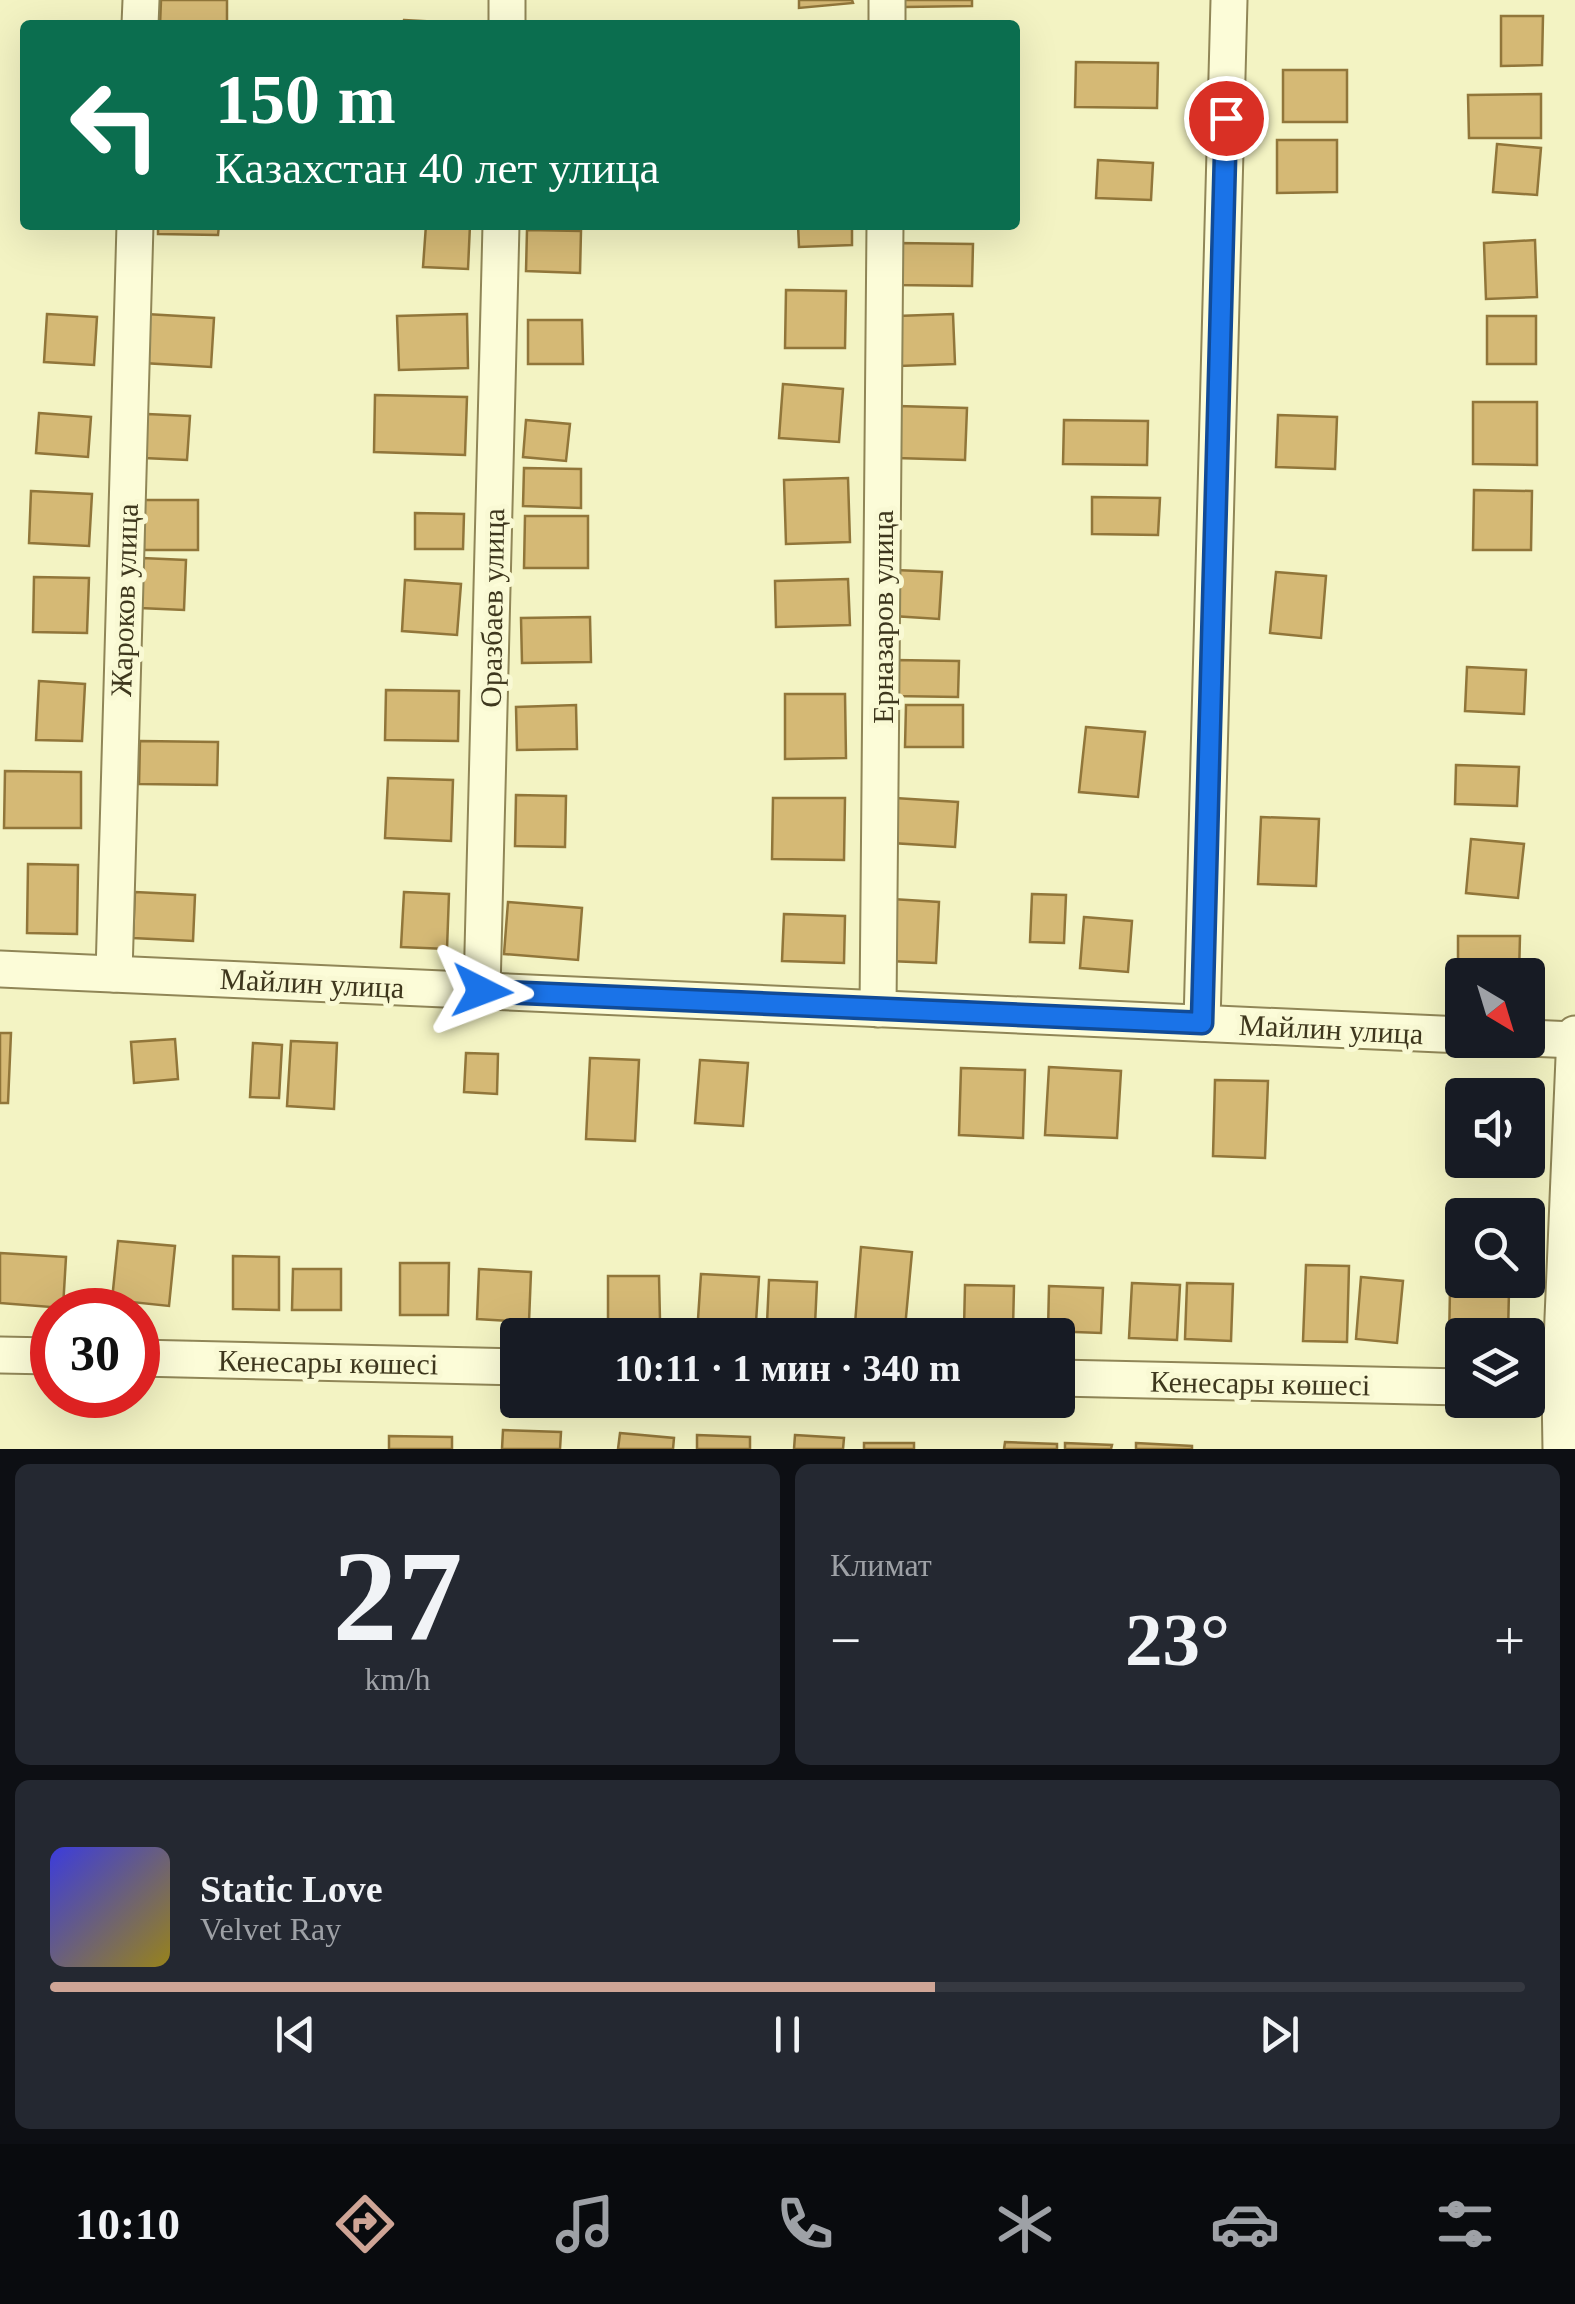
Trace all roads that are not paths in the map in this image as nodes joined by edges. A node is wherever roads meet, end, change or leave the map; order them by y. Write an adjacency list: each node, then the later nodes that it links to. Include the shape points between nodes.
1 (1229, 0): 9 (street)
2 (135, 230): 6 (street, Жароков улица)
3 (502, 230): 7 (street, Оразбаев улица)
4 (885, 230): 8 (street, Ерназаров улица)
5 (0, 969): 6 (street, Майлин улица)
6 (114, 974): 7 (street, Майлин улица)
7 (482, 991): 8 (street, Майлин улица)
8 (878, 1009): 9 (street, Майлин улица)
9 (1202, 1023): 10 (street, Майлин улица)
10 (1445, 1034)
11 (1575, 1037): 12 (street); 18 (street)
12 (1545, 1038)
13 (0, 1355): 14 (street)
14 (30, 1356)
15 (160, 1358): 16 (street, Кенесары көшесі)
16 (500, 1366)
17 (1075, 1378): 19 (street, Кенесары көшесі)
18 (1545, 1378)
19 (1445, 1387)
20 (1545, 1393): 21 (street)
21 (1561, 1449)

